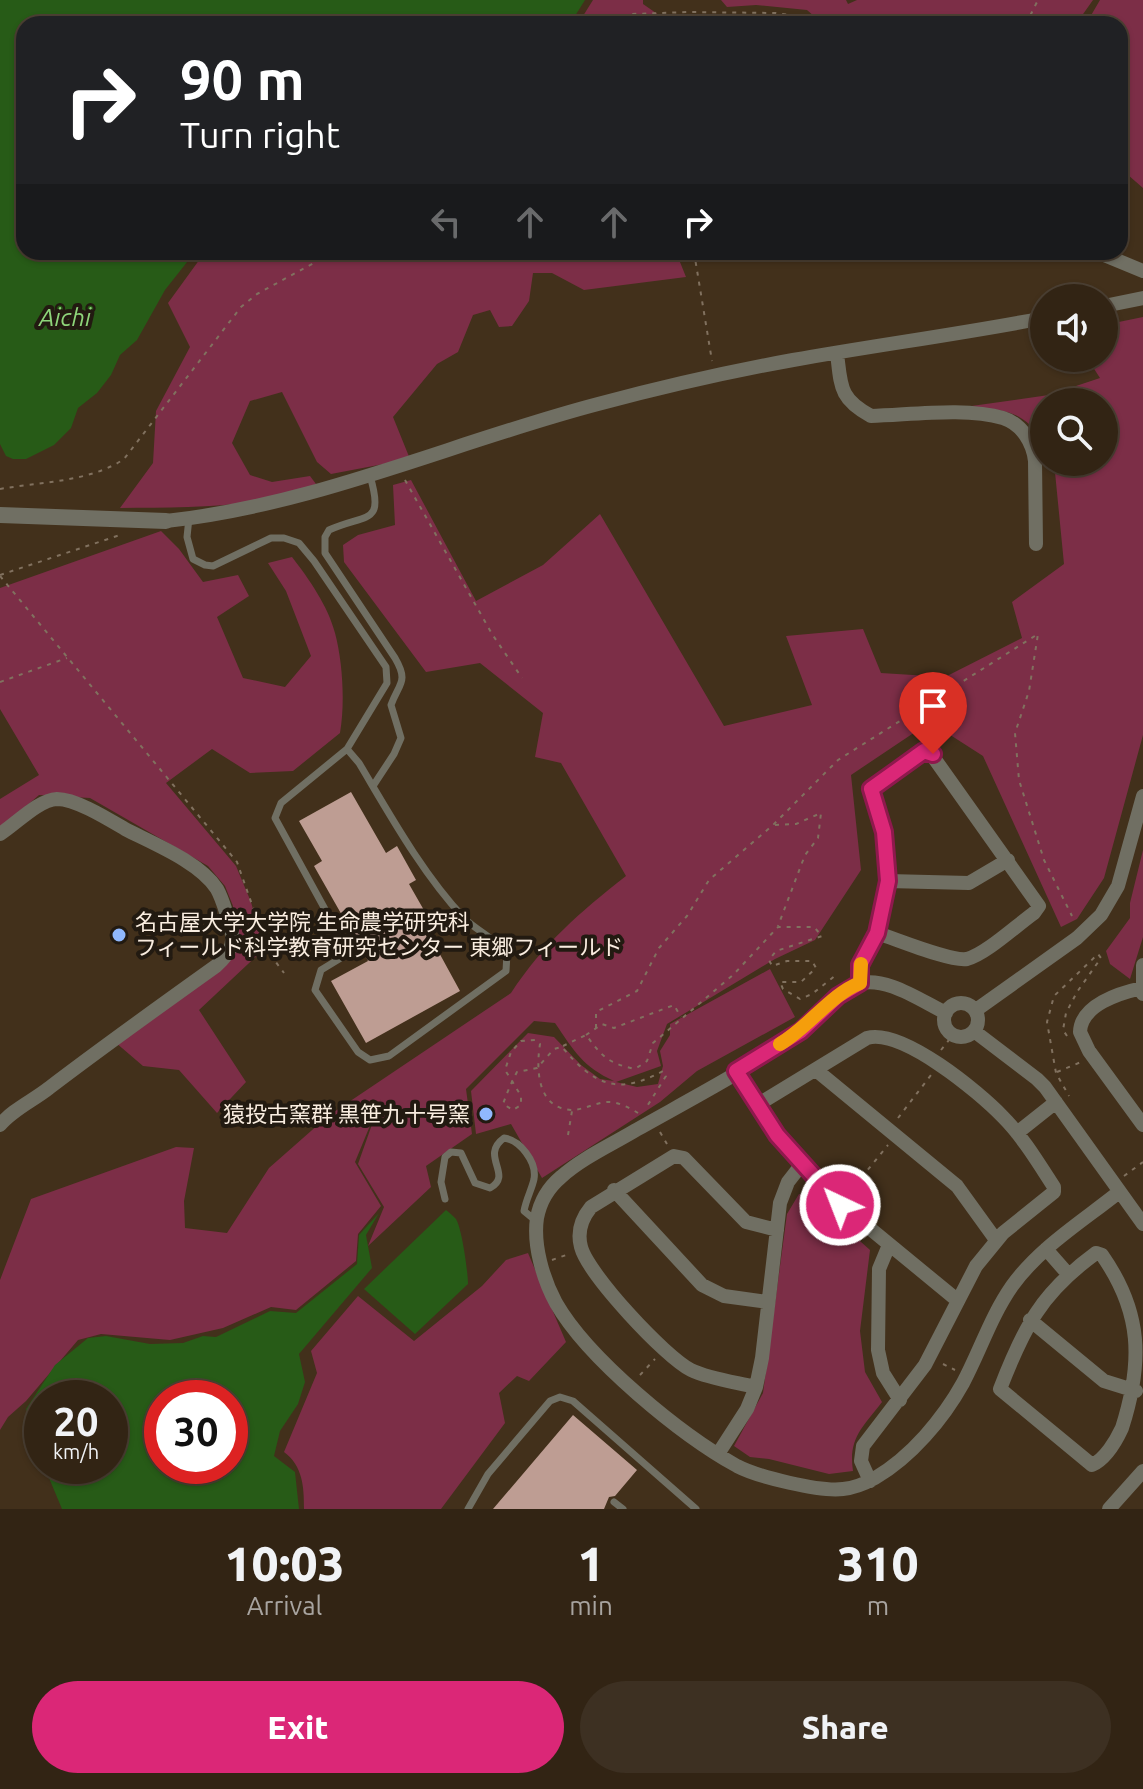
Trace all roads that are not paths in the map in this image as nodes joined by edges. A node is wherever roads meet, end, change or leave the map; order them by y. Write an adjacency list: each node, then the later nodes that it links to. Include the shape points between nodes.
1 (1116, 260): 2 (street)
2 (1143, 271)
3 (1143, 298): 4 (street)
4 (1118, 303)
5 (1030, 320): 6 (street)
6 (837, 353): 7 (street, via 595,405); 11 (street, via 846,398 871,416 978,415 1003,418 1025,433 1034,451)
7 (370, 476): 9 (street, via 231,513); 13 (lane, via 377,500 374,511 329,530 324,545 403,674 390,711 401,738)
8 (0, 515): 10 (street)
9 (189, 518): 10 (street); 12 (lane, via 193,559 205,565 271,538 299,543 384,661 387,683)
10 (166, 521)
11 (1036, 544)
12 (347, 749): 13 (lane); 13 (lane, via 281,803 275,818 349,953 321,970 315,990 358,1052 370,1060 389,1056 506,971 507,953 466,919)
13 (373, 786)
14 (1143, 796): 22 (street, via 1118,886 1101,915)
15 (0, 834): 29 (street, via 45,802 67,800 206,876 218,890 234,943 216,966)
16 (1008, 860): 17 (street, via 969,883); 17 (street, via 927,751 871,789 884,832); 18 (street, via 1038,909 972,957 954,958)
17 (888, 881): 18 (street)
18 (877, 933): 20 (street, via 860,965)
19 (1143, 965): 21 (street)
20 (860, 983): 23 (street, via 883,984); 26 (street, via 801,1031)
21 (1142, 991): 30 (street, via 1112,997 1082,1020 1080,1032)
22 (976, 1010): 23 (street, via 961,1003); 24 (street, via 979,1021)
23 (946, 1013): 24 (street, via 944,1023 953,1035 965,1037)
24 (974, 1031): 27 (street, via 1037,1079)
25 (816, 1070): 28 (street); 31 (street, via 857,1044 878,1036 892,1039 936,1063); 39 (street, via 957,1186)
26 (736, 1071): 28 (street); 36 (street, via 562,1176 545,1196)
27 (1056, 1102): 31 (street); 33 (street)
28 (757, 1105): 32 (street)
29 (0, 1125)
30 (1143, 1125)
31 (1017, 1133): 39 (street, via 1054,1190)
32 (802, 1164): 38 (street, via 783,1193); 40 (street, via 840,1205)
33 (1117, 1188): 37 (street); 41 (street)
34 (614, 1190): 38 (street, via 674,1156 684,1158 746,1222); 44 (street, via 702,1285 724,1296); 46 (street, via 585,1214 579,1238 591,1268 664,1350 693,1371)
35 (445, 1199): 36 (lane, via 445,1157 461,1153 475,1183 490,1188 500,1175 493,1154 496,1145 510,1138 532,1164 534,1178 524,1211)
36 (537, 1221): 49 (street, via 541,1263 559,1307 629,1385)
37 (1143, 1224)
38 (777, 1230): 44 (street)
39 (996, 1240): 43 (street)
40 (889, 1245): 43 (street); 48 (street, via 879,1269 878,1350 883,1373)
41 (1046, 1249): 42 (street); 51 (street, via 1009,1290 940,1418)
42 (1068, 1274): 45 (street); 47 (street, via 1098,1253 1120,1281 1135,1314 1140,1343)
43 (957, 1300): 48 (street, via 925,1365)
44 (768, 1302): 46 (street)
45 (1030, 1320): 47 (street, via 1108,1383); 47 (street, via 1000,1389 1090,1465 1119,1434)
46 (756, 1387): 49 (street)
47 (1136, 1391)
48 (900, 1400): 51 (street, via 863,1446 861,1461)
49 (718, 1454): 51 (street, via 760,1475 828,1489)
50 (1143, 1471): 56 (street)
51 (870, 1481)
52 (614, 1502): 54 (lane)
53 (468, 1509): 55 (lane, via 488,1474 550,1401 560,1397 573,1401)
54 (623, 1509)
55 (696, 1509)
56 (1109, 1509)

